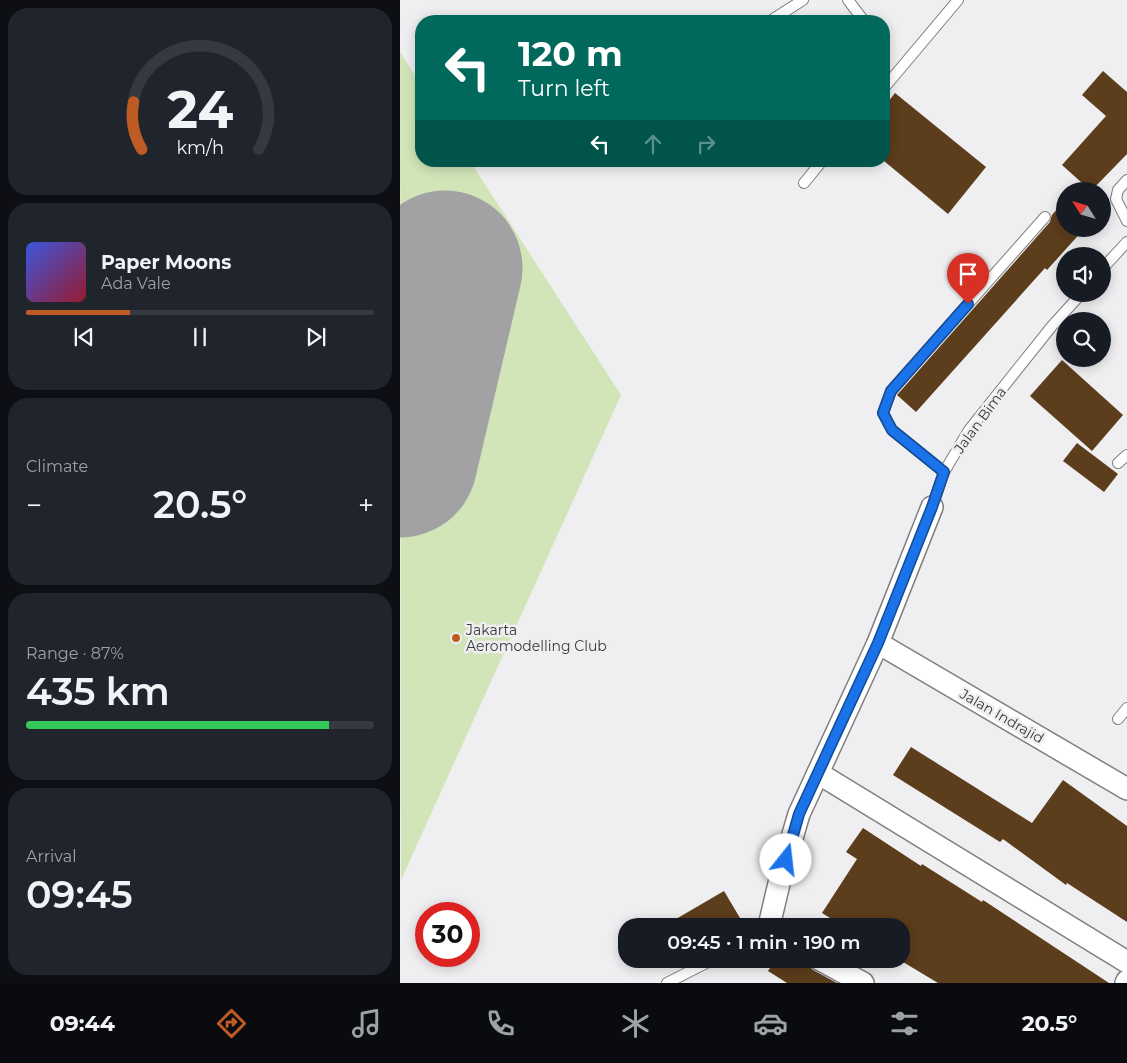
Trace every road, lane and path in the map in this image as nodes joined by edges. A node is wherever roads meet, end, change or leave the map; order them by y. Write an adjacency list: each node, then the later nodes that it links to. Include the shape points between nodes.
1 (803, 0): 4 (lane)
2 (848, 0): 5 (lane)
3 (958, 0): 6 (lane)
4 (779, 15)
5 (859, 15)
6 (890, 81)
7 (817, 167): 9 (lane)
8 (1127, 180): 11 (lane, via 1118,190 1116,199)
9 (804, 183)
10 (1045, 217): 17 (lane, via 891,391 883,413 892,430)
11 (1127, 220)
12 (1127, 242): 13 (lane)
13 (1111, 259)
14 (1073, 302): 17 (lane, Jalan Bima, via 969,430)
15 (1127, 455): 16 (lane)
16 (1118, 463)
17 (944, 472): 18 (lane, Jalan Bima)
18 (932, 507): 19 (street, Jalan Bima)
19 (878, 643): 22 (street, Jalan Bima); 23 (street, Jalan Indrajid)
20 (1127, 708): 21 (lane)
21 (1118, 719)
22 (818, 773): 24 (street, Jalan Bima, via 799,814); 25 (street)
23 (1127, 789)
24 (771, 918)
25 (1127, 962)
26 (696, 968): 28 (lane)
27 (836, 968): 29 (street)
28 (667, 983)
29 (864, 983)

